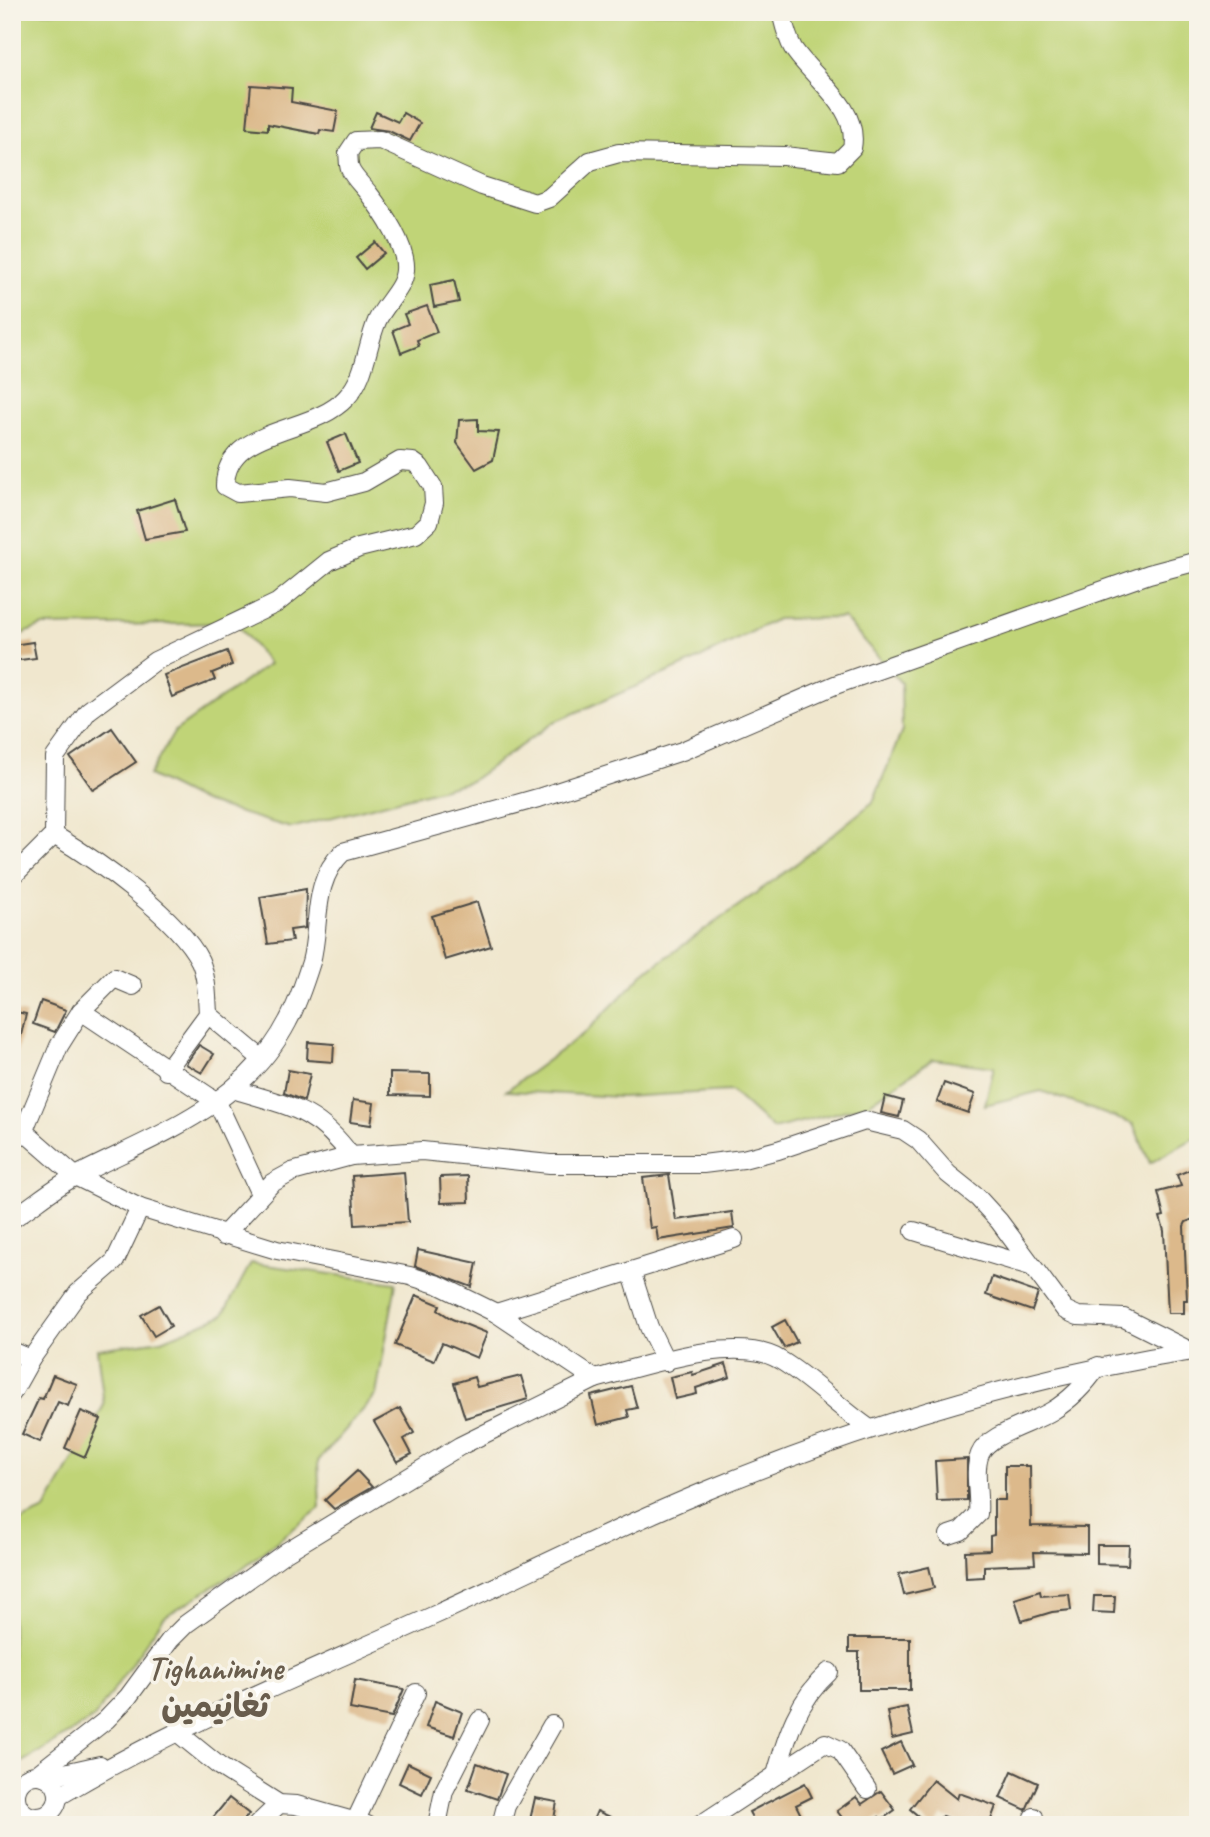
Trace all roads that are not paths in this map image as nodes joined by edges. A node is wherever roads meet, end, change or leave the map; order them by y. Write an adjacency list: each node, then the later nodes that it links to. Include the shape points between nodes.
1 (781, 12): 3 (street, via 792,46 842,108 853,132 852,148 838,162 784,156 619,153 590,161 549,198 535,203 482,186 380,140 356,141 348,153 350,169 401,248 404,282 378,318 360,381 344,400 324,416 255,439 234,456 225,472 225,486 239,493 290,488 326,492 364,482 400,461 412,462 433,487 429,522 416,534 359,548 329,561 277,603 155,661 88,711 55,757)
2 (1198, 561): 8 (street, via 835,685 682,751 538,798 343,852 323,882 311,961 296,1003)
3 (54, 835): 4 (street); 7 (street, via 84,852 161,914 190,947 206,984)
4 (12, 877)
5 (133, 986): 6 (street, via 114,978)
6 (81, 1012): 9 (street); 12 (street)
7 (208, 1014): 8 (street); 9 (street)
8 (262, 1059): 10 (street)
9 (166, 1071): 11 (street)
10 (236, 1090): 11 (street); 13 (street, via 310,1115 335,1134)
11 (217, 1102): 14 (street, via 159,1138); 15 (street)
12 (18, 1126): 14 (street)
13 (351, 1156): 15 (street, via 292,1172); 21 (street, via 422,1151 550,1164 703,1164 778,1150 865,1121 884,1123 918,1140 948,1174 978,1198)
14 (75, 1176): 16 (street); 17 (street)
15 (260, 1194): 19 (street)
16 (140, 1208): 19 (street); 26 (street, via 116,1261 85,1284)
17 (12, 1219)
18 (914, 1231): 21 (street)
19 (223, 1236): 23 (street, via 410,1276)
20 (734, 1239): 22 (street)
21 (1030, 1266): 24 (street, via 1072,1315 1124,1318)
22 (631, 1272): 23 (street); 27 (street)
23 (496, 1313): 29 (street)
24 (1194, 1350): 28 (street)
25 (12, 1351): 26 (street)
26 (31, 1359): 30 (street)
27 (666, 1362): 29 (street); 31 (street, via 734,1350 768,1354)
28 (1098, 1366): 31 (street); 32 (street, via 1085,1385 1053,1410 986,1444 978,1459 978,1514 961,1531)
29 (595, 1378): 40 (street, via 460,1446 286,1552 187,1624 106,1720)
30 (12, 1393)
31 (870, 1429): 37 (street, via 698,1494)
32 (949, 1535)
33 (829, 1672): 39 (street, via 801,1705)
34 (416, 1692): 45 (street)
35 (480, 1720): 46 (street, via 444,1791)
36 (552, 1725): 47 (street, via 506,1806)
37 (177, 1732): 38 (street); 43 (street)
38 (117, 1761): 40 (street); 42 (street)
39 (776, 1775): 41 (street, via 829,1743 840,1750); 48 (street)
40 (22, 1787): 42 (street, via 55,1785); 44 (street)
41 (867, 1789)
42 (59, 1796): 44 (street, via 54,1810 40,1818)
43 (270, 1817): 45 (street, via 296,1805)
44 (26, 1818)
45 (361, 1823)
46 (437, 1825)
47 (501, 1825)
48 (700, 1825)

